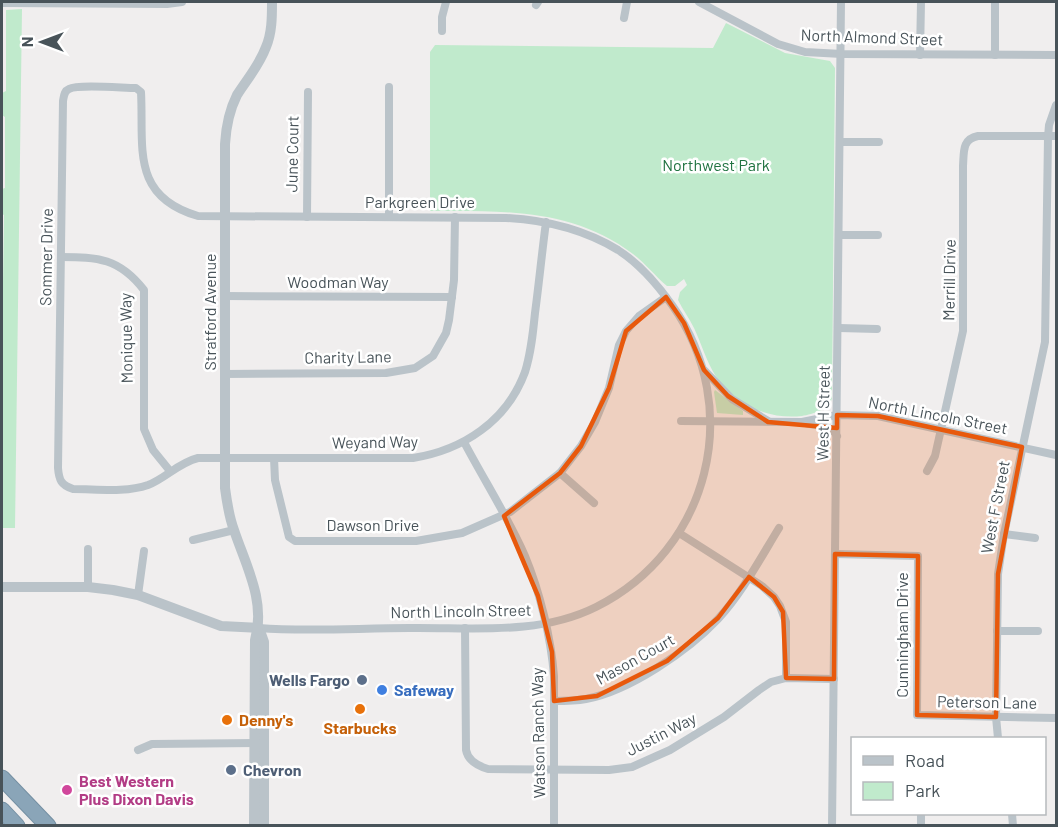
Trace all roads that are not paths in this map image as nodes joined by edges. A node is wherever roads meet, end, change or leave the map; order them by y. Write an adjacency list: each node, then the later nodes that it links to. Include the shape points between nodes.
1 (182, 2): 9 (street)
2 (272, 2): 23 (street, Stratford Avenue, via 266,48 236,98 226,127)
3 (446, 2): 11 (street)
4 (627, 2): 10 (street)
5 (702, 2): 12 (street, North Almond Street, via 778,44 800,51)
6 (842, 2): 12 (street, West H Street)
7 (921, 2): 13 (street)
8 (995, 2): 14 (street)
9 (2, 3)
10 (624, 18)
11 (442, 31)
12 (842, 54): 13 (street, North Almond Street); 21 (street, West H Street)
13 (920, 55): 14 (street, North Almond Street)
14 (995, 55): 15 (street, North Almond Street)
15 (1056, 55)
16 (388, 87): 25 (street)
17 (110, 88): 23 (street, Parkgreen Drive, via 136,88 141,92 143,164 159,195 183,211); 30 (street, Sommer Drive, via 70,88 65,92)
18 (308, 92): 24 (street, June Court)
19 (1056, 105): 20 (street, West F Street, via 1049,125)
20 (1052, 136): 43 (street, Merrill Drive, via 978,136 966,142 963,331); 46 (street, West F Street, via 1045,342)
21 (840, 142): 22 (street); 28 (street, West H Street)
22 (879, 142)
23 (225, 217): 24 (street, Parkgreen Drive); 31 (street, Stratford Avenue)
24 (307, 217): 25 (street, Parkgreen Drive)
25 (389, 218): 26 (street, Parkgreen Drive)
26 (455, 218): 27 (street, Parkgreen Drive); 32 (street, Charity Lane)
27 (546, 222): 33 (street, Parkgreen Drive, via 578,231 619,251 650,276); 45 (street, Weyand Way, via 525,371 500,413)
28 (840, 235): 29 (street); 34 (street, West H Street)
29 (878, 235)
30 (61, 257): 50 (street, Sommer Drive); 51 (street, Monique Way, via 110,261 123,268 144,290 144,429 153,450)
31 (225, 296): 32 (street, Woodman Way); 37 (street, Stratford Avenue)
32 (452, 297): 37 (street, Charity Lane, via 450,320 440,344 433,356 415,368 386,373)
33 (666, 297): 36 (street, Parkgreen Drive, via 684,322); 53 (street, Dawson Drive, via 639,316 626,331 595,422)
34 (839, 328): 35 (street); 38 (street, West H Street)
35 (877, 328)
36 (704, 370): 40 (street, Parkgreen Drive); 41 (street, via 732,399)
37 (224, 374): 48 (street, Stratford Avenue)
38 (837, 415): 42 (street, North Lincoln Street); 43 (street, North Lincoln Street, via 886,417); 44 (street, West H Street)
39 (681, 421): 40 (street)
40 (710, 422): 41 (street, North Lincoln Street); 58 (street, North Lincoln Street, via 703,477)
41 (768, 422): 42 (street, North Lincoln Street)
42 (802, 422): 44 (street, via 828,427)
43 (942, 429): 46 (street, North Lincoln Street); 52 (street)
44 (837, 436): 64 (street, West H Street)
45 (464, 442): 49 (street, Weyand Way, via 413,458); 55 (street, Watson Ranch Way)
46 (1022, 447): 47 (street, North Lincoln Street); 59 (street, West F Street)
47 (1056, 455)
48 (224, 458): 49 (street, Weyand Way); 51 (street, Weyand Way, via 189,460); 57 (street, Stratford Avenue, via 228,511)
49 (274, 458): 55 (street, Dawson Drive, via 274,480 289,537 295,541 416,542 462,533)
50 (58, 468): 51 (street, Weyand Way, via 59,479 73,489 138,487)
51 (170, 471)
52 (927, 471)
53 (560, 473): 54 (street); 55 (street, Dawson Drive)
54 (594, 503)
55 (504, 516): 69 (street, Watson Ranch Way, via 528,564)
56 (780, 528): 65 (street, Mason Court)
57 (234, 530): 61 (street); 70 (street, Stratford Avenue, via 254,584)
58 (679, 533): 65 (street); 69 (street, North Lincoln Street, via 649,570 614,597 581,614)
59 (1004, 534): 60 (street); 72 (street, West F Street, via 998,574)
60 (1035, 538)
61 (193, 540)
62 (88, 549): 67 (street)
63 (144, 551): 68 (street)
64 (835, 554): 75 (street, West H Street); 77 (street, Cunningham Drive, via 918,556)
65 (749, 577): 74 (street, via 774,597 783,612); 76 (street, Mason Court, via 718,618 667,661 597,696)
66 (2, 587): 67 (street, North Lincoln Street)
67 (88, 587): 68 (street, North Lincoln Street)
68 (138, 595): 70 (street, North Lincoln Street, via 221,626)
69 (545, 624): 71 (street, North Lincoln Street); 76 (street, Watson Ranch Way, via 552,652)
70 (259, 628): 71 (street, North Lincoln Street); 81 (street, Stratford Avenue, via 255,640)
71 (465, 628): 83 (street, Justin Way, via 467,756 488,769)
72 (997, 631): 73 (street); 78 (street, West F Street)
73 (1038, 631)
74 (786, 678): 75 (street, Justin Way); 83 (street, Justin Way, via 771,682 670,750 632,767)
75 (834, 679): 93 (street, West H Street)
76 (554, 701): 83 (street, Watson Ranch Way)
77 (917, 715): 78 (street, Peterson Lane)
78 (996, 717): 79 (street, Peterson Lane); 80 (street, West F Street)
79 (1056, 718)
80 (998, 737)
81 (259, 743): 82 (street, via 152,744); 90 (street, Stratford Avenue); 91 (street, Stratford Avenue)
82 (138, 750)
83 (554, 770): 92 (street, Watson Ranch Way)
84 (2, 778): 85 (highway)
85 (15, 792): 88 (highway); 89 (highway)
86 (2, 810): 87 (highway)
87 (17, 825)
88 (48, 825)
89 (57, 825)
90 (254, 825)
91 (264, 825)
92 (554, 825)
93 (832, 825)

